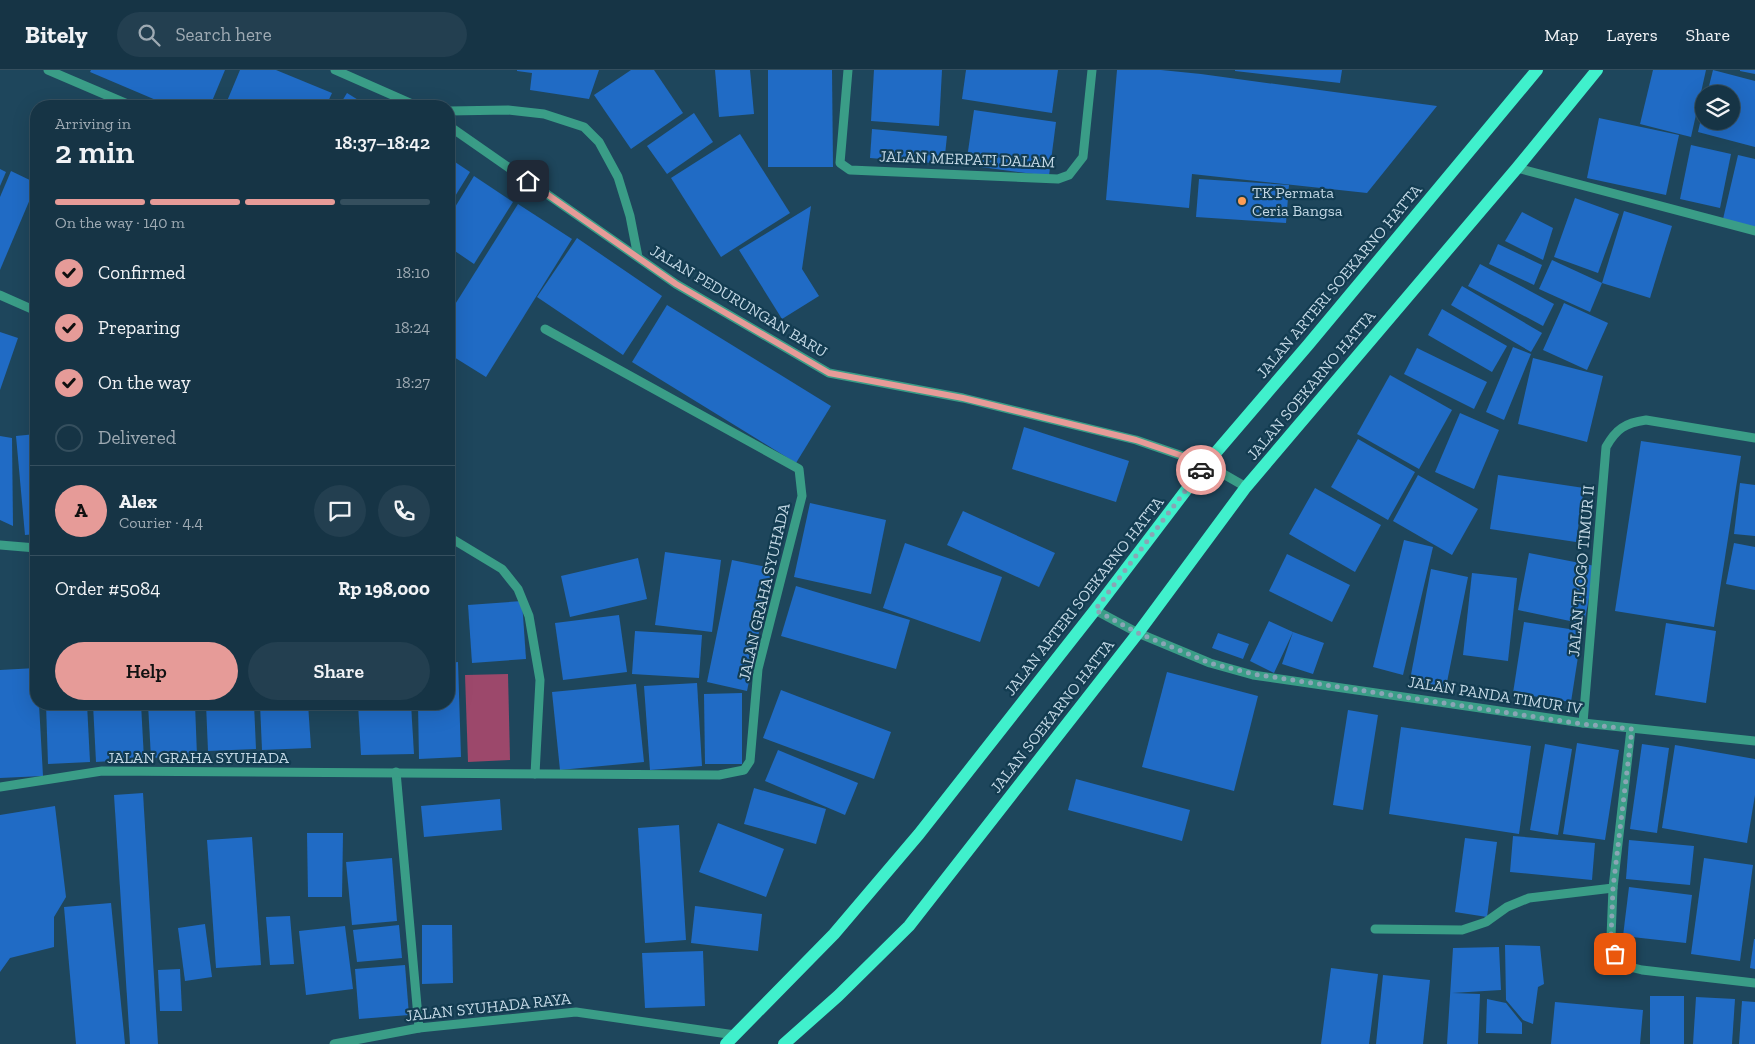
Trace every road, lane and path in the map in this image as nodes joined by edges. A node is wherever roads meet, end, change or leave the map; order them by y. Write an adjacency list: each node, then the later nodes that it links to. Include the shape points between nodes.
1 (48, 70): 7 (street)
2 (335, 70): 8 (street)
3 (848, 70): 4 (street, JALAN MERPATI DALAM, via 840,163 843,167 850,170 1058,179 1069,175 1084,157)
4 (1092, 70)
5 (1537, 70): 18 (main road, JALAN ARTERI SOEKARNO HATTA)
6 (1597, 70): 11 (main road, JALAN SOEKARNO HATTA)
7 (118, 100)
8 (402, 100)
9 (455, 111): 13 (street, via 508,110 544,114 584,127 599,142 618,177)
10 (455, 130): 13 (street, JALAN PEDURUNGAN BARU)
11 (1517, 168): 12 (street); 19 (main road, JALAN SOEKARNO HATTA)
12 (1755, 231)
13 (638, 257): 18 (street, JALAN PEDURUNGAN BARU, via 676,284 829,373 963,398 1136,440)
14 (0, 295): 15 (street)
15 (30, 308)
16 (545, 329): 29 (street, JALAN GRAHA SYUHADA, via 799,469 802,496 758,668 750,761 744,770 719,775)
17 (1755, 438): 25 (street, JALAN TLOGO TIMUR II, via 1646,420 1631,422 1613,436 1606,448)
18 (1206, 464): 19 (street, JALAN PEDURUNGAN BARU); 23 (main road, JALAN ARTERI SOEKARNO HATTA)
19 (1246, 487): 24 (main road, JALAN SOEKARNO HATTA)
20 (455, 540): 29 (street, via 502,568 518,590 529,616 540,680)
21 (0, 545): 22 (street)
22 (30, 548)
23 (1095, 610): 24 (street, JALAN PANDA TIMUR IV); 35 (main road, JALAN ARTERI SOEKARNO HATTA, via 913,841 834,934)
24 (1138, 633): 25 (street, JALAN PANDA TIMUR IV, via 1210,663 1253,674); 37 (main road, JALAN SOEKARNO HATTA, via 909,926)
25 (1582, 724): 26 (street, JALAN PANDA TIMUR IV)
26 (1632, 729): 27 (street, JALAN PANDA TIMUR IV); 31 (street)
27 (1755, 741)
28 (396, 772): 29 (street, JALAN GRAHA SYUHADA); 30 (street, JALAN GRAHA SYUHADA, via 102,771); 34 (street)
29 (535, 774)
30 (0, 787)
31 (1613, 888): 32 (street, via 1529,898 1486,922 1462,930); 33 (street, via 1611,937 1615,954 1626,966)
32 (1375, 929)
33 (1755, 983)
34 (418, 1028): 35 (street, JALAN SYUHADA RAYA, via 576,1012); 36 (street, JALAN SYUHADA RAYA)
35 (731, 1040)
36 (334, 1044)
37 (784, 1044)

